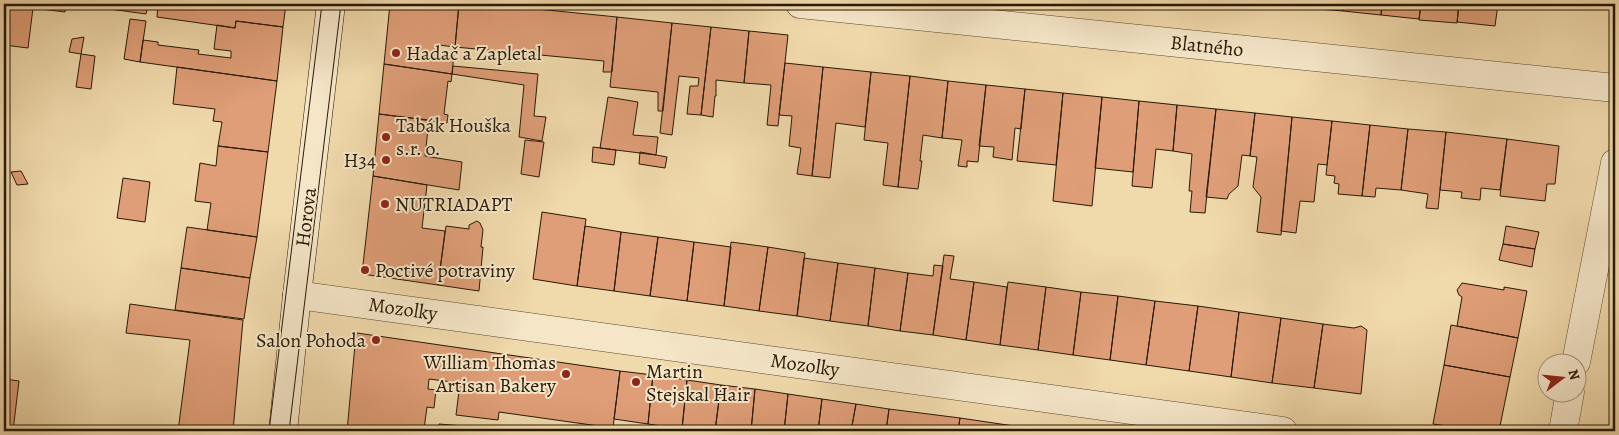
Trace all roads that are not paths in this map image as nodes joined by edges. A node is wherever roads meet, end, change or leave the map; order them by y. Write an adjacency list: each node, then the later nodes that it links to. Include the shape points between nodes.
1 (331, 4): 5 (street, Horova)
2 (800, 4): 3 (street, Blatného)
3 (1615, 88)
4 (1615, 163): 6 (street)
5 (297, 295): 8 (street, Horova); 9 (street, Mozolky)
6 (1578, 352)
7 (1568, 402): 10 (street)
8 (283, 431)
9 (1283, 431)
10 (1563, 431)

